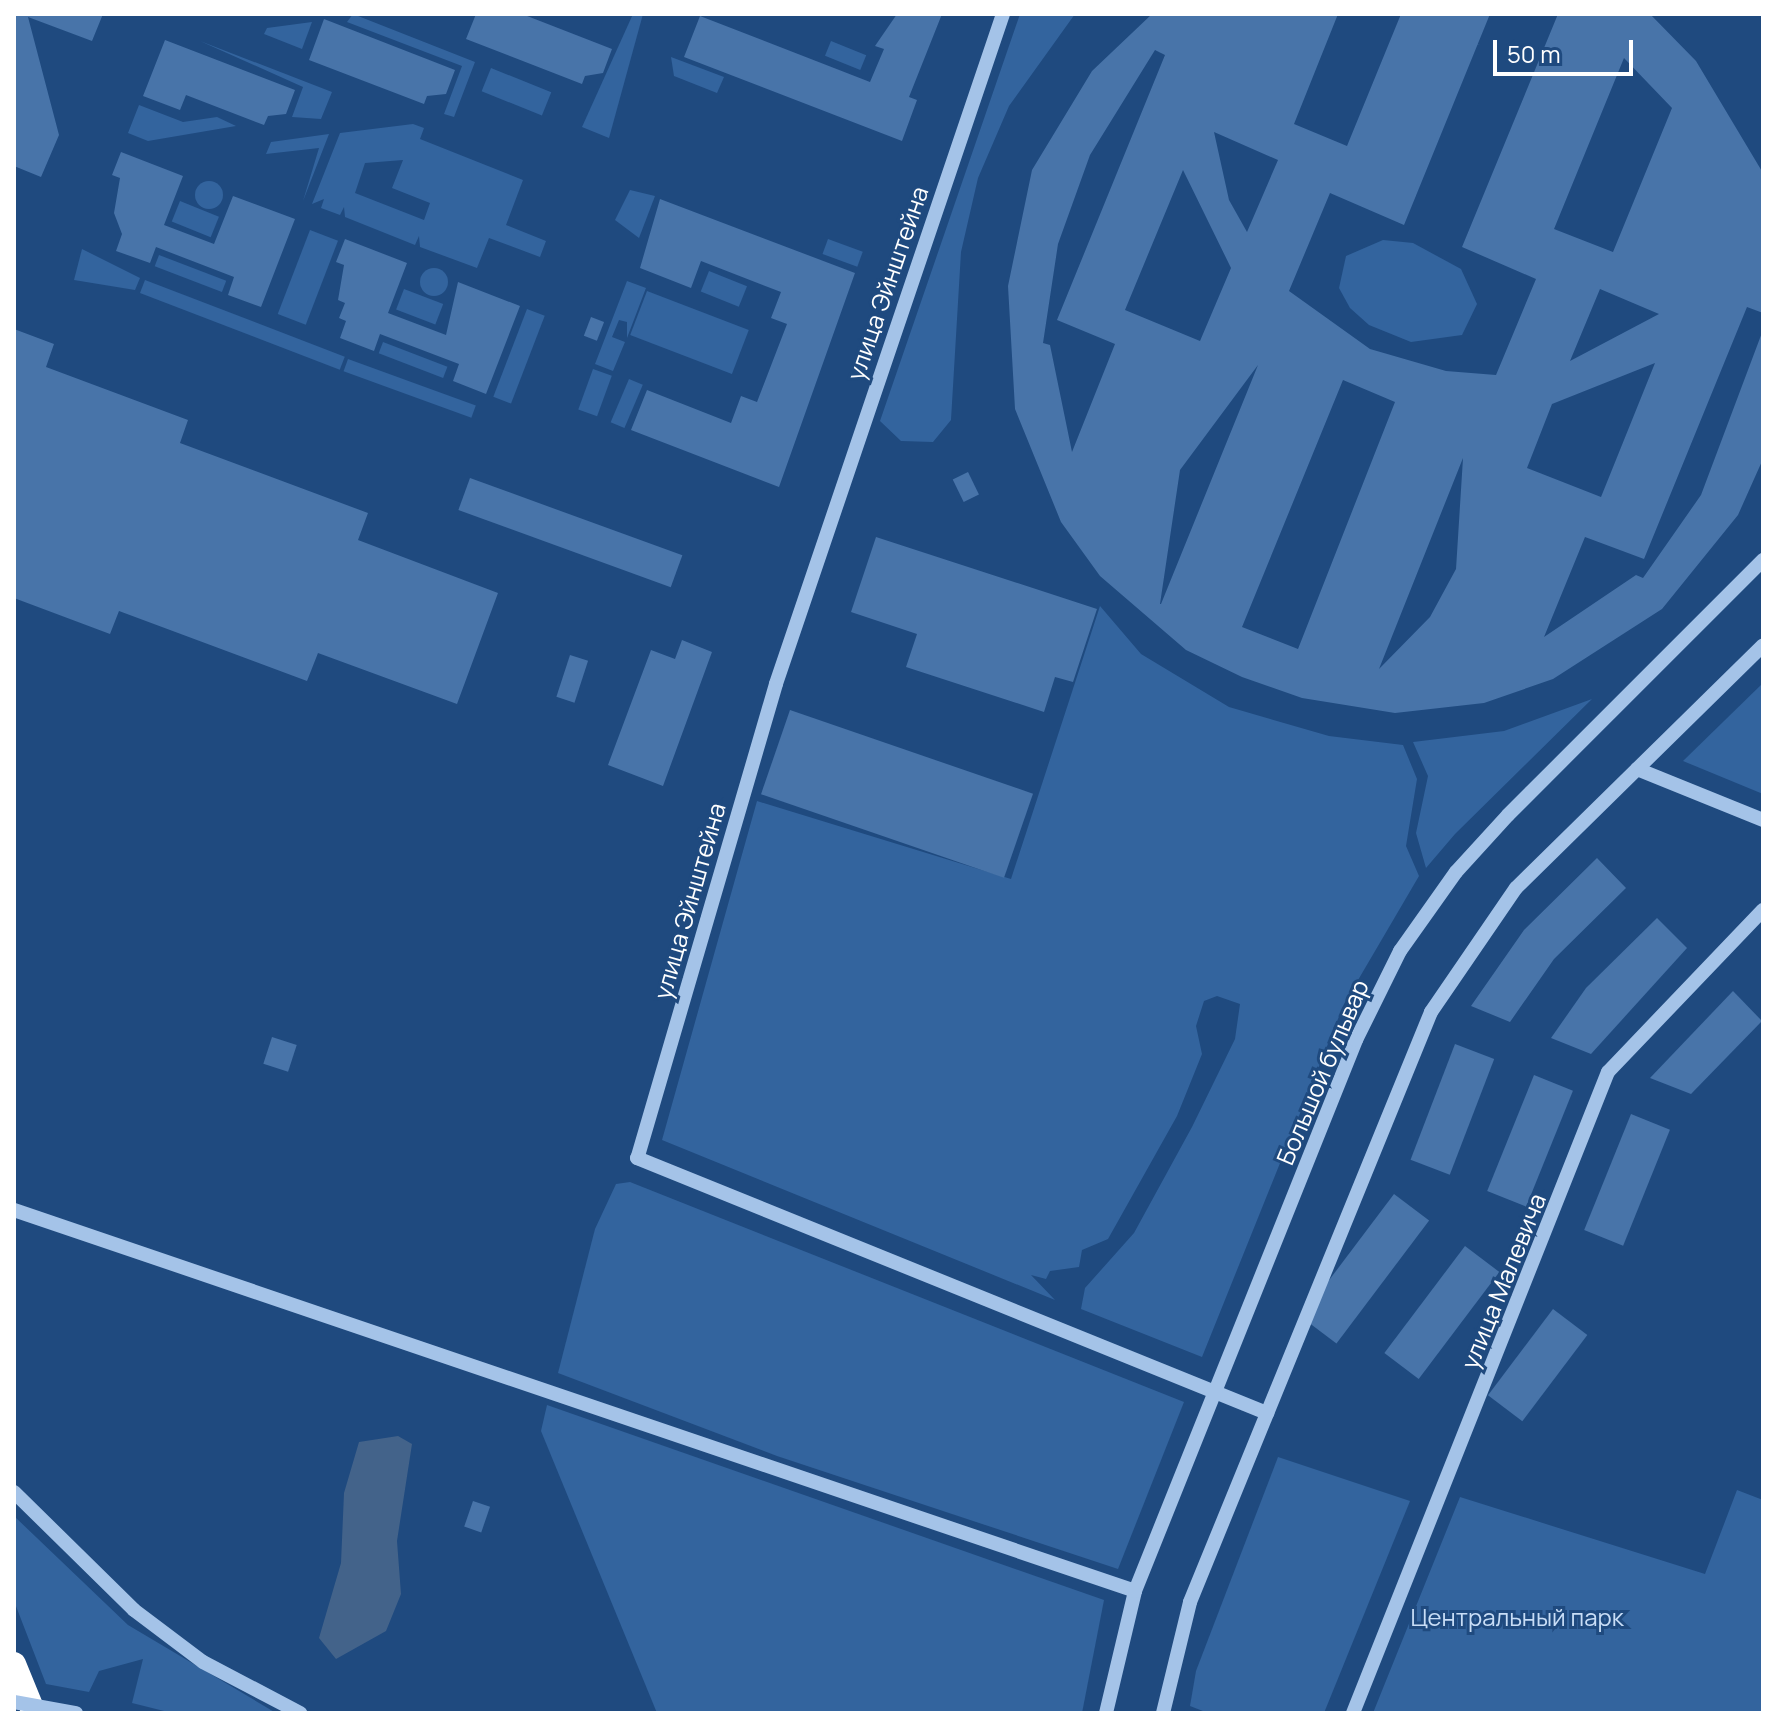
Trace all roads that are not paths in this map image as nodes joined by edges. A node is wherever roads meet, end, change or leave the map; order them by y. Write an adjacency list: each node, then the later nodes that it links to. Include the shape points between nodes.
1 (1003, 14): 8 (street, улица Эйнштейна, via 776,684 637,1158)
2 (1763, 560): 8 (street, Большой бульвар, via 1508,815 1418,922 1356,1040)
3 (1763, 645): 4 (street)
4 (1637, 769): 5 (street); 9 (street, via 1516,888 1453,973)
5 (1763, 820)
6 (1763, 910): 19 (street, улица Малевича, via 1608,1072)
7 (14, 1210): 11 (street)
8 (1213, 1393): 9 (street, улица Эйнштейна); 11 (street, Большой бульвар)
9 (1267, 1413): 18 (street, via 1190,1602)
10 (14, 1492): 16 (street, via 134,1610 203,1662)
11 (1135, 1591): 17 (street, Большой бульвар)
12 (14, 1664): 14 (highway)
13 (14, 1702): 15 (street, bridge)
14 (34, 1713)
15 (76, 1713)
16 (300, 1713)
17 (1106, 1713)
18 (1163, 1713)
19 (1353, 1713)

